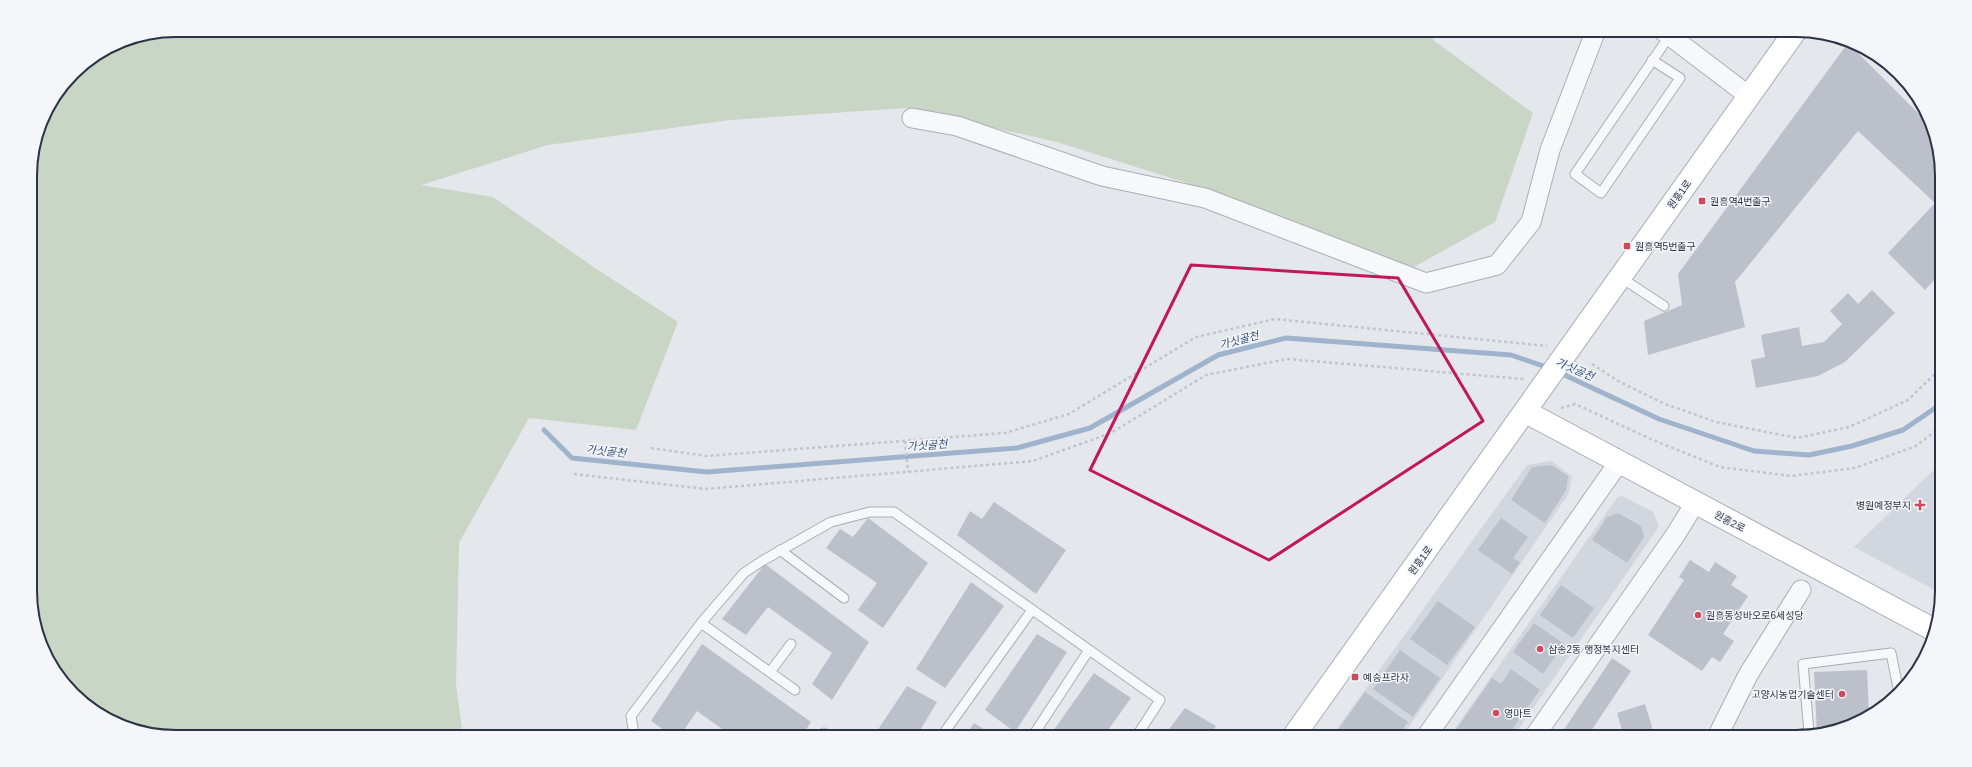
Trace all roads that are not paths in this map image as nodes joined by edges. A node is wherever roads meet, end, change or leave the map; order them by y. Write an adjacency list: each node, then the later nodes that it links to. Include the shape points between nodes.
1 (1593, 37): 7 (street, via 1550,150 1531,222 1497,265 1426,283 1205,198 1102,176 957,126)
2 (1666, 37): 5 (lane)
3 (1675, 37): 6 (street)
4 (1791, 37): 6 (street, 원흥1로)
5 (1652, 60): 5 (lane, via 1575,174 1601,193 1680,78)
6 (1749, 96): 8 (street, 원흥1로)
7 (912, 118)
8 (1620, 277): 9 (lane); 10 (street, 원흥1로, via 1554,352 1545,382)
9 (1664, 306)
10 (1526, 412): 11 (street, 원흥2로); 29 (street, 원흥1로)
11 (1619, 462): 12 (street, 원흥2로); 30 (street)
12 (1695, 503): 18 (street, 원흥2로); 31 (street)
13 (780, 550): 15 (lane); 16 (lane, via 831,522 870,512 894,512); 17 (lane, via 744,573)
14 (1801, 590): 32 (street, via 1748,675)
15 (844, 598)
16 (1032, 610): 20 (lane); 26 (lane)
17 (701, 623): 21 (lane); 25 (lane, via 631,716)
18 (1930, 627)
19 (791, 644): 21 (lane)
20 (1089, 650): 27 (lane); 28 (lane, via 1160,700)
21 (770, 672): 23 (lane)
22 (1897, 687): 24 (lane, via 1891,653 1803,664)
23 (795, 690)
24 (1809, 729)
25 (633, 730)
26 (946, 730)
27 (1037, 730)
28 (1141, 730)
29 (1298, 730)
30 (1431, 730)
31 (1539, 730)
32 (1720, 730)

